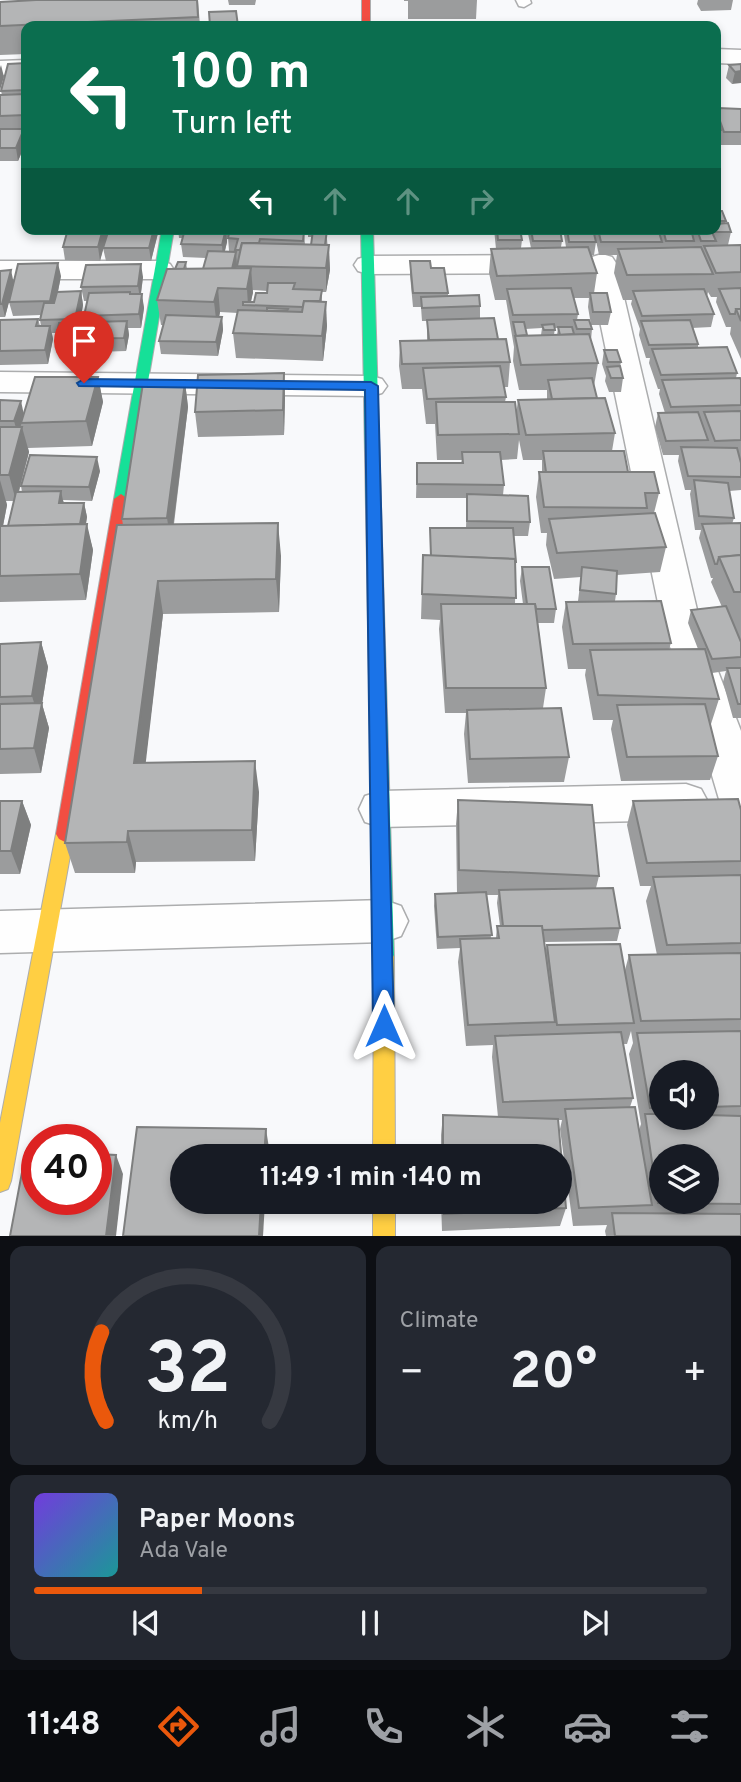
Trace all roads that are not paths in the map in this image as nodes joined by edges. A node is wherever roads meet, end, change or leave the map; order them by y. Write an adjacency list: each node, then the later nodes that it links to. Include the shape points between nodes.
1 (366, 0): 2 (street)
2 (366, 21)
3 (721, 56): 4 (street)
4 (741, 57)
5 (21, 67): 6 (street)
6 (0, 68)
7 (167, 235): 11 (street)
8 (367, 235): 9 (street)
9 (368, 265): 14 (street); 15 (street, via 616,263 682,627)
10 (0, 270): 11 (street)
11 (160, 270): 13 (street)
12 (0, 382): 13 (street)
13 (140, 384): 14 (street); 18 (street)
14 (371, 386): 16 (street)
15 (741, 799): 16 (street)
16 (381, 808): 17 (street)
17 (384, 921): 18 (street); 20 (street)
18 (49, 931): 19 (street); 21 (street)
19 (0, 932)
20 (384, 1144)
21 (0, 1181)
22 (384, 1214): 23 (street)
23 (384, 1236)

